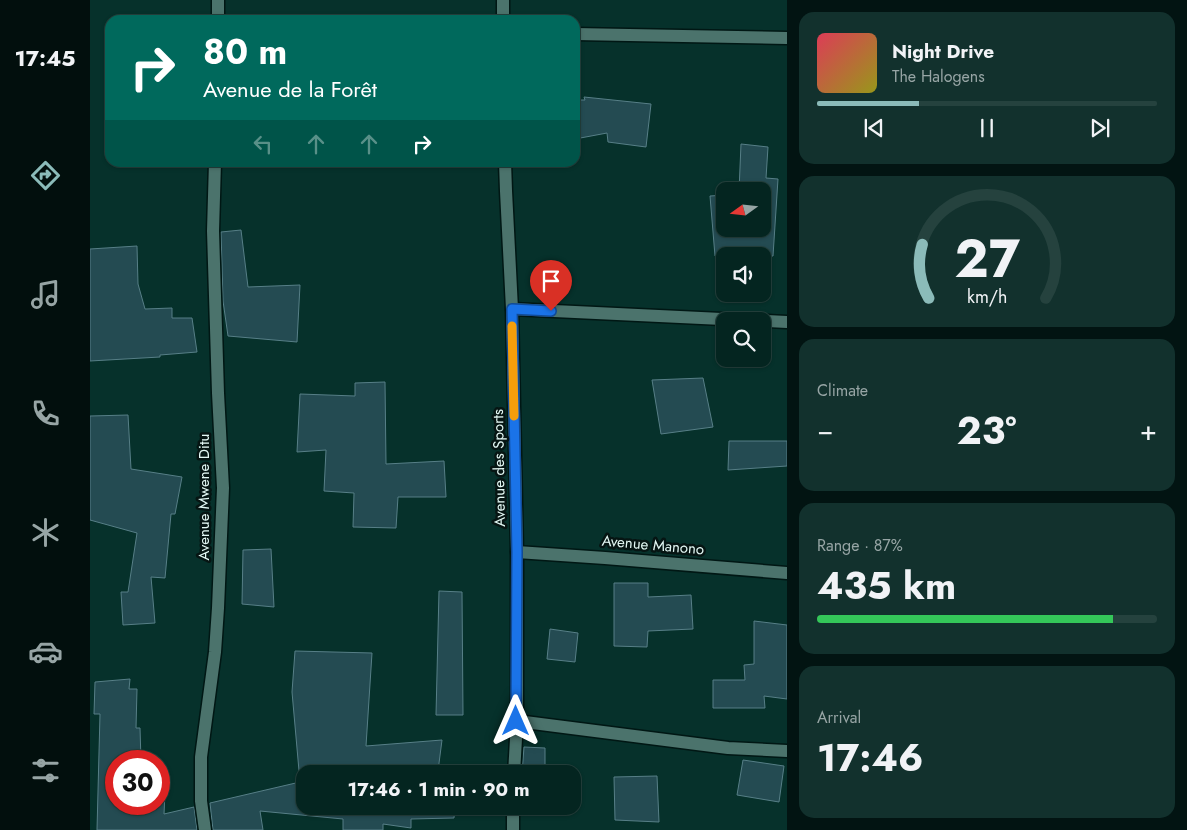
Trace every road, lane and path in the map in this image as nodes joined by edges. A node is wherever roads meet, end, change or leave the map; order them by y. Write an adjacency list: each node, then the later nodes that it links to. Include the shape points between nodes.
1 (218, 0): 3 (street)
2 (503, 0): 4 (street)
3 (218, 15)
4 (503, 15)
5 (580, 34): 6 (street)
6 (787, 38)
7 (214, 167): 17 (street, Avenue Mwene Ditu, via 212,231 223,488 215,652 201,757)
8 (505, 167): 9 (street, Avenue des Sports)
9 (512, 309): 10 (street); 11 (street, Avenue des Sports)
10 (787, 322)
11 (517, 552): 12 (street, Avenue Manono); 13 (street, Avenue des Sports)
12 (787, 573)
13 (516, 721): 14 (street, via 728,748); 15 (street, Avenue des Sports)
14 (787, 751)
15 (514, 765)
16 (513, 815): 18 (street)
17 (205, 830)
18 (513, 830)

